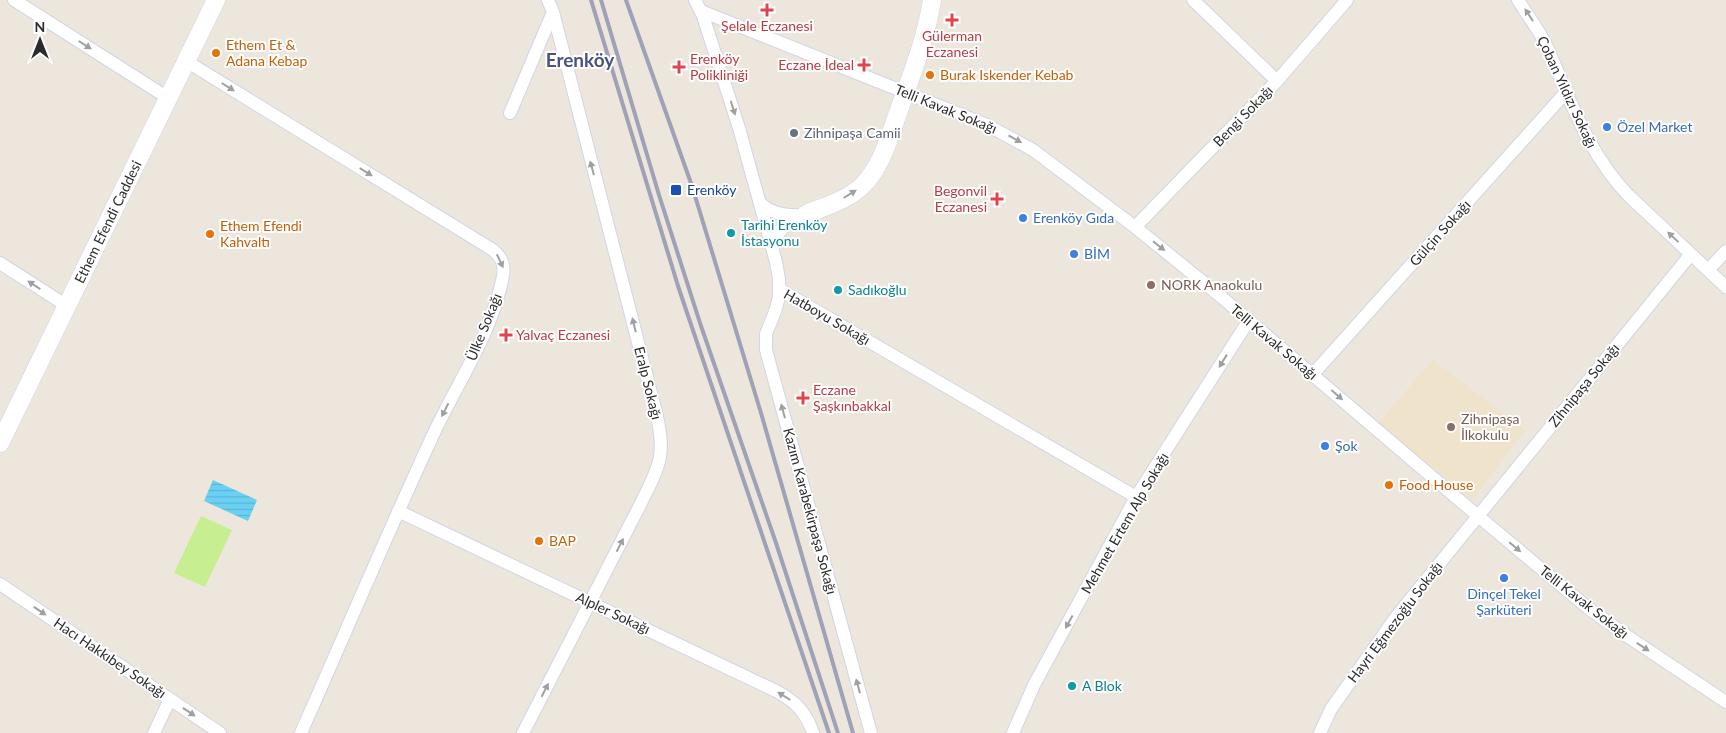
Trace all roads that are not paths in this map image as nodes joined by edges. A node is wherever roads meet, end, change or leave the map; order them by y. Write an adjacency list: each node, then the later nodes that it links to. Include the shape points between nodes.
1 (14, 0): 13 (street, one-way to 13)
2 (216, 0): 9 (main road, Ethem Efendi Caddesi)
3 (932, 0): 12 (main road)
4 (1194, 0): 10 (street)
5 (1347, 0): 10 (street, Bengi Sokağı)
6 (1518, 0): 11 (street, Çoban Yıldızı Sokağı, one-way to 6, via 1539,32)
7 (550, 6): 14 (street); 33 (street, Eralp Sokağı, one-way to 7, via 654,478 662,448 626,295)
8 (698, 6): 12 (street, Telli Kavak Sokağı); 15 (street, Hatboyu Sokağı, one-way to 15)
9 (186, 62): 13 (main road, Ethem Efendi Caddesi); 30 (street, Ülke Sokağı, one-way to 30, via 493,250 502,259 502,279 484,333)
10 (1277, 81): 17 (street, Bengi Sokağı)
11 (1567, 91): 20 (street, Çoban Yıldızı Sokağı, one-way to 11, via 1614,180 1590,143); 27 (street, Gülçin Sokağı)
12 (906, 92): 16 (main road, one-way to 12, via 846,197 868,180); 17 (street, Telli Kavak Sokağı, one-way to 17, via 987,125 1025,145)
13 (168, 98): 25 (main road, Ethem Efendi Caddesi)
14 (510, 112)
15 (761, 204): 16 (street, via 780,214); 18 (street, Hatboyu Sokağı)
16 (806, 214): 18 (street, via 782,228)
17 (1135, 227): 26 (street, Telli Kavak Sokağı, one-way to 26)
18 (773, 249): 24 (street, Hatboyu Sokağı)
19 (1726, 251): 22 (street)
20 (1691, 254): 22 (street, Çoban Yıldızı Sokağı); 31 (street, Zihnipaşa Sokağı)
21 (0, 263): 25 (street, one-way to 21)
22 (1708, 270): 23 (street, Çoban Yıldızı Sokağı)
23 (1726, 287)
24 (779, 290): 29 (street, Hatboyu Sokağı); 41 (street, Kazım Karabekirpaşa Sokağı, one-way to 24, via 766,350 766,334 776,309)
25 (67, 306): 28 (main road, Ethem Efendi Caddesi)
26 (1249, 320): 27 (street, Telli Kavak Sokağı); 29 (street, Mehmet Ertem Alp Sokağı, one-way to 29)
27 (1313, 374): 31 (street, Telli Kavak Sokağı, one-way to 31)
28 (0, 443)
29 (1136, 497): 42 (street, Mehmet Ertem Alp Sokağı, one-way to 42, via 1034,685)
30 (398, 511): 33 (street, Alpler Sokağı); 38 (street, Ülke Sokağı)
31 (1478, 516): 35 (street, Telli Kavak Sokağı, one-way to 35, via 1602,619); 43 (street, Hayri Eğmezoğlu Sokağı, via 1375,644 1328,714)
32 (0, 584): 34 (street, Hacı Hakkıbey Sokağı, one-way to 34)
33 (590, 602): 39 (street, Eralp Sokağı, one-way to 33); 40 (street, Alpler Sokağı, one-way to 33, via 804,712 786,696)
34 (170, 699): 36 (street); 37 (street, Hacı Hakkıbey Sokağı, one-way to 37)
35 (1726, 701)
36 (154, 733)
37 (220, 733)
38 (301, 733)
39 (523, 733)
40 (813, 733)
41 (871, 733)
42 (1013, 733)
43 (1320, 733)

